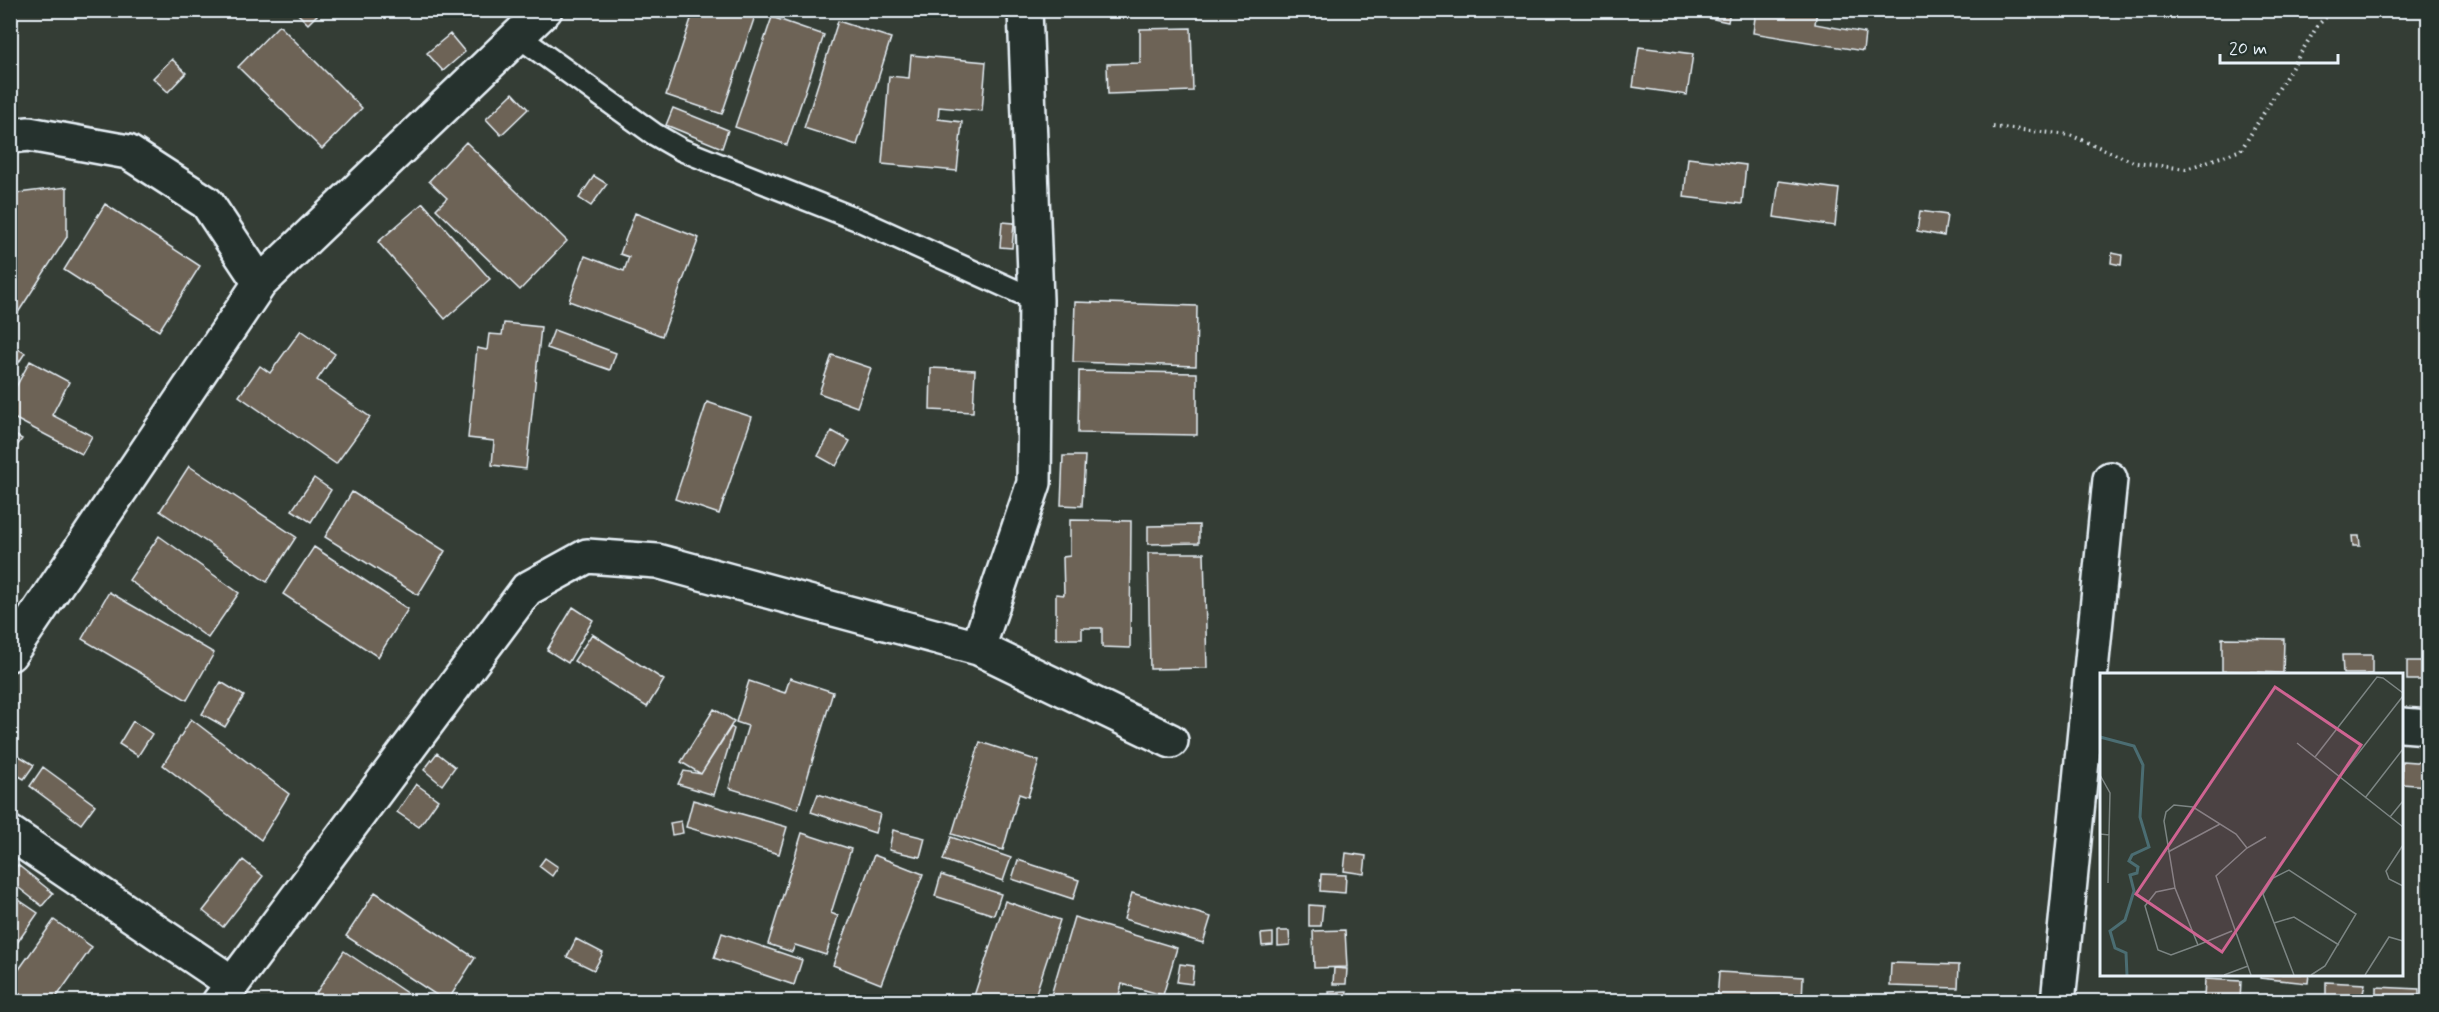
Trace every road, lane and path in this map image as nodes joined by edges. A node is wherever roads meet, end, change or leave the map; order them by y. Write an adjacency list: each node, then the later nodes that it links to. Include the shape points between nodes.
1 (545, 10): 4 (street)
2 (1025, 10): 8 (street)
3 (2332, 10): 5 (path, via 2318,25 2241,150 2186,170 2136,163 2070,135)
4 (518, 36): 7 (street); 8 (lane, via 682,150 861,221)
5 (1993, 127)
6 (10, 136): 7 (street, via 29,134 128,152 207,203)
7 (260, 283): 11 (street)
8 (1036, 300): 10 (street, via 1034,483)
9 (2110, 479): 12 (street)
10 (978, 648): 15 (street); 17 (street, via 657,561 587,555 527,589)
11 (10, 654)
12 (2096, 706): 18 (street)
13 (2403, 725): 14 (street)
14 (2428, 727)
15 (1171, 741)
16 (10, 833): 17 (street)
17 (225, 992)
18 (2058, 1002)

